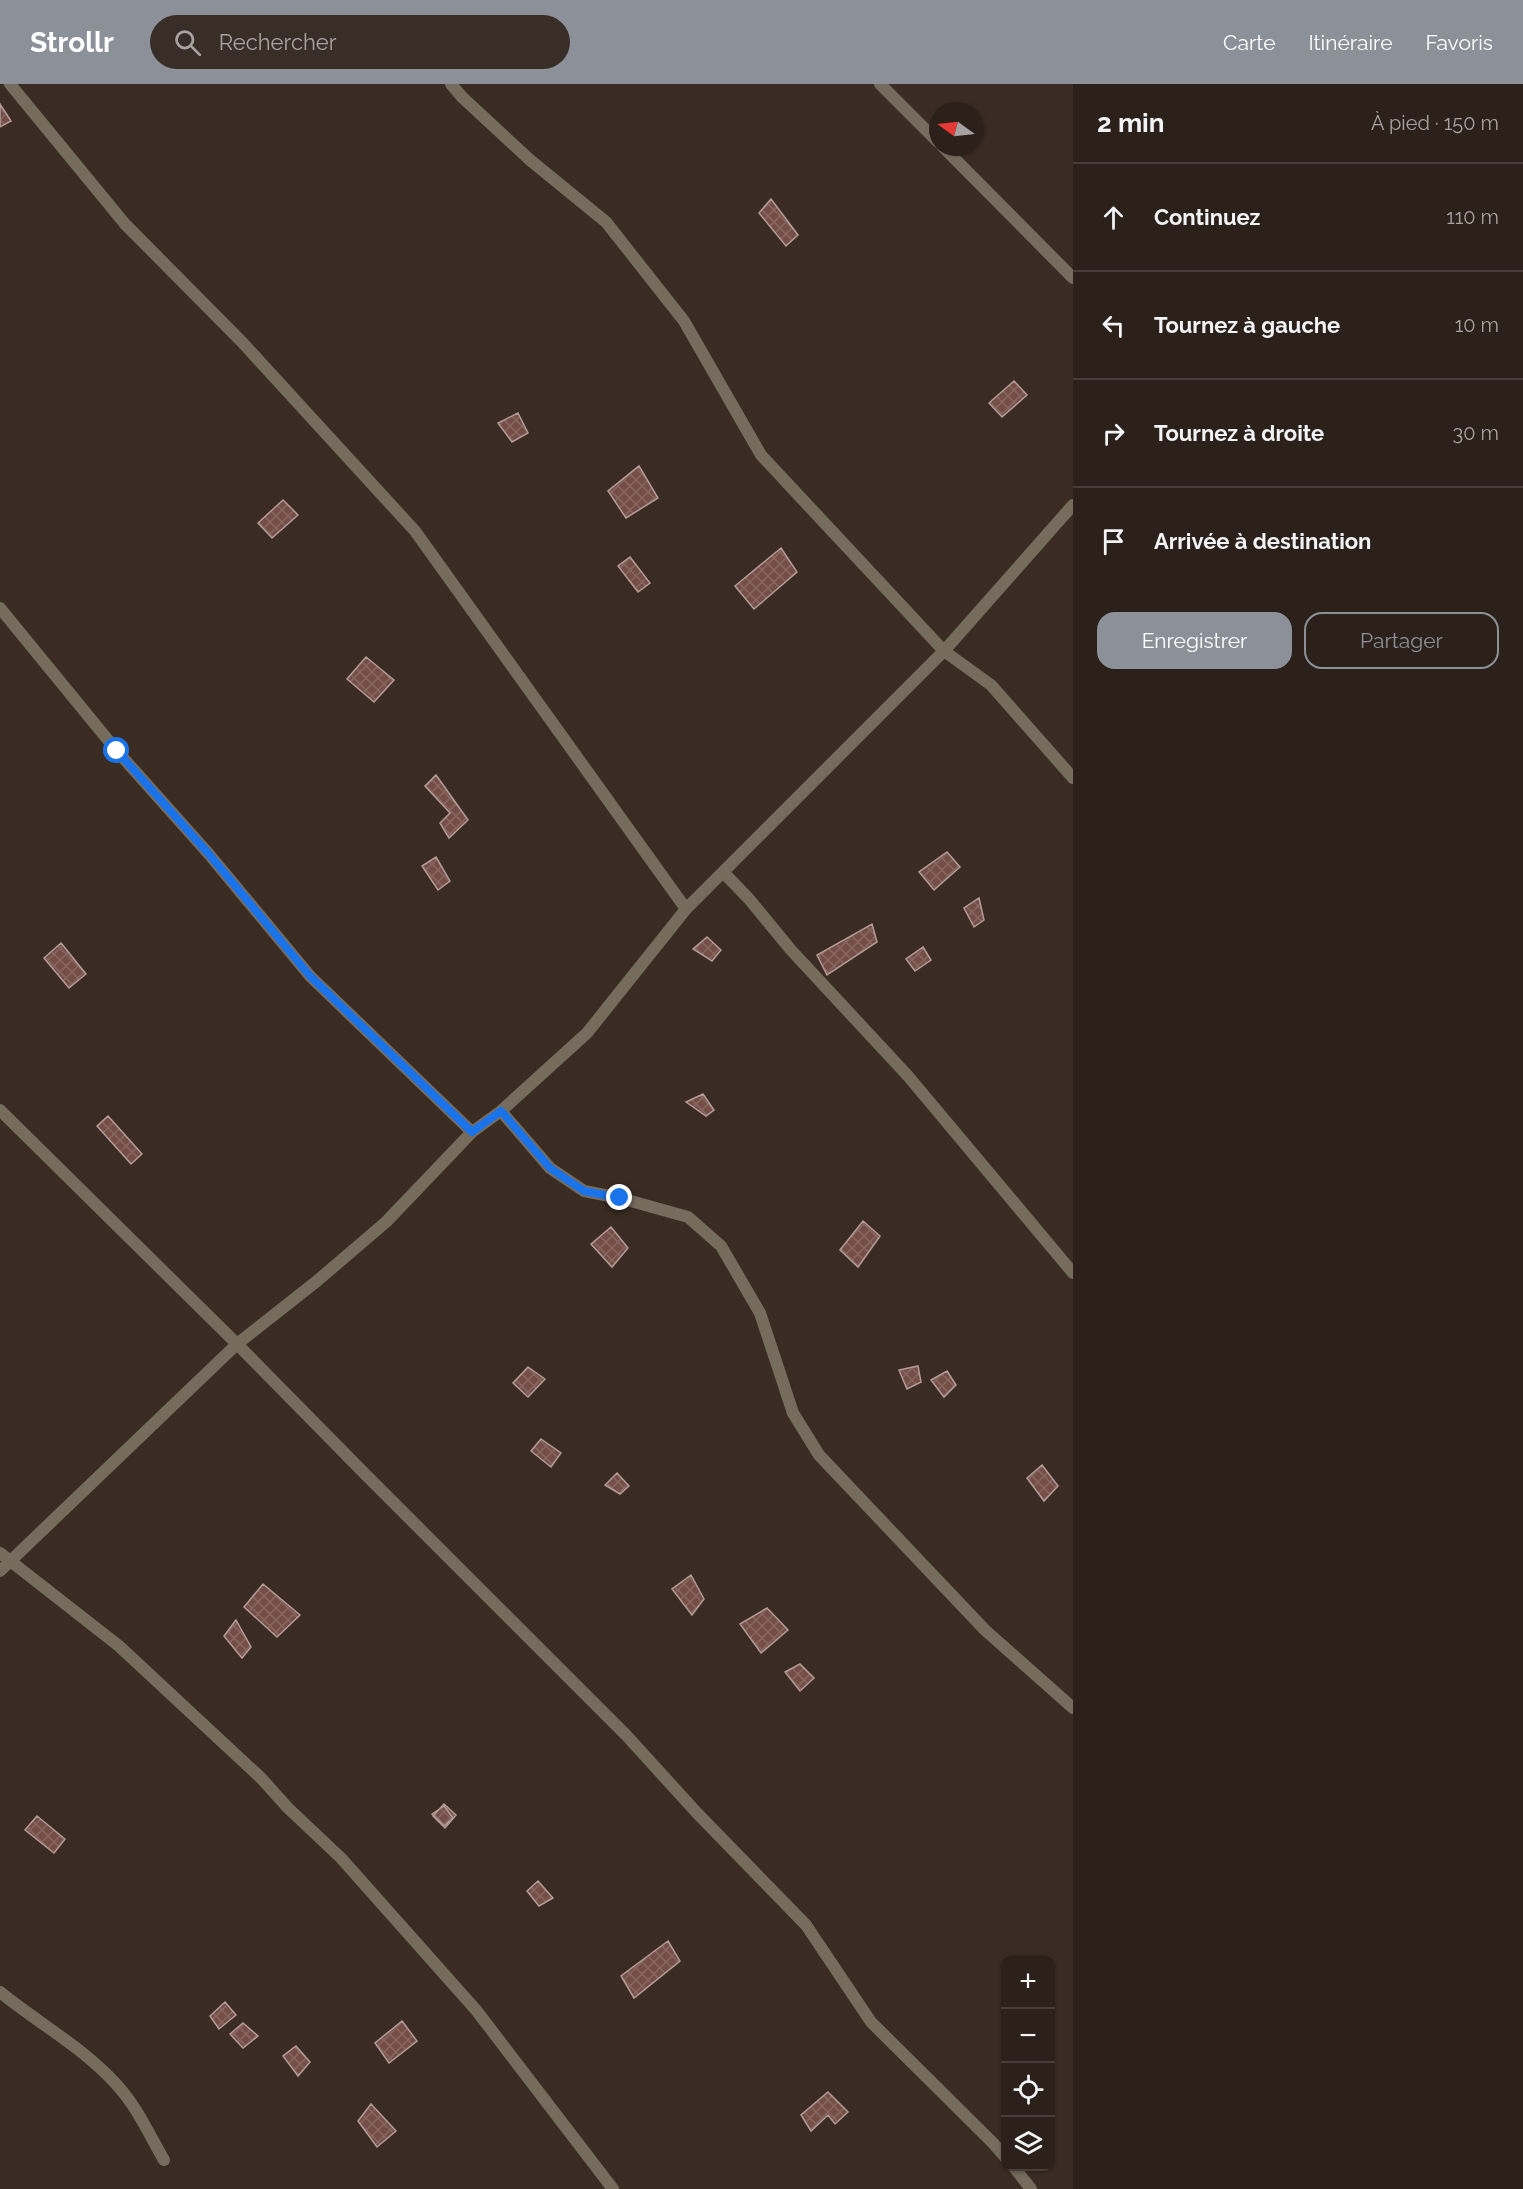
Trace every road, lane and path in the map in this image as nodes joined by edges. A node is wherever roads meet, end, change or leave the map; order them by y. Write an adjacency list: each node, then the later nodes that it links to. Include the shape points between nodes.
1 (10, 84): 12 (street, via 126,224 242,342 415,531)
2 (451, 84): 9 (street, via 530,160 606,222 684,321 761,454)
3 (880, 84): 4 (street)
4 (929, 133)
5 (952, 156): 6 (street)
6 (1073, 278)
7 (1073, 506): 9 (street)
8 (0, 608): 15 (street, via 310,976)
9 (944, 651): 10 (street, via 991,686); 11 (street)
10 (1073, 778)
11 (724, 873): 12 (street); 16 (street, via 908,1076)
12 (686, 909): 14 (street, via 587,1033)
13 (0, 1110): 17 (street)
14 (501, 1111): 15 (street); 20 (street, via 550,1168 584,1191 688,1217 721,1246 760,1313 792,1413 819,1455 985,1630)
15 (472, 1132): 17 (street, via 386,1222)
16 (1073, 1273)
17 (237, 1344): 18 (street); 22 (street, via 626,1735 806,1925 871,2022)
18 (4, 1557): 19 (street); 25 (street, via 119,1646 341,1858 476,2010)
19 (0, 1571)
20 (1073, 1708)
21 (0, 1992): 23 (street, via 118,2086)
22 (1001, 2153)
23 (164, 2160)
24 (1017, 2171): 26 (street)
25 (613, 2189)
26 (1031, 2189)

